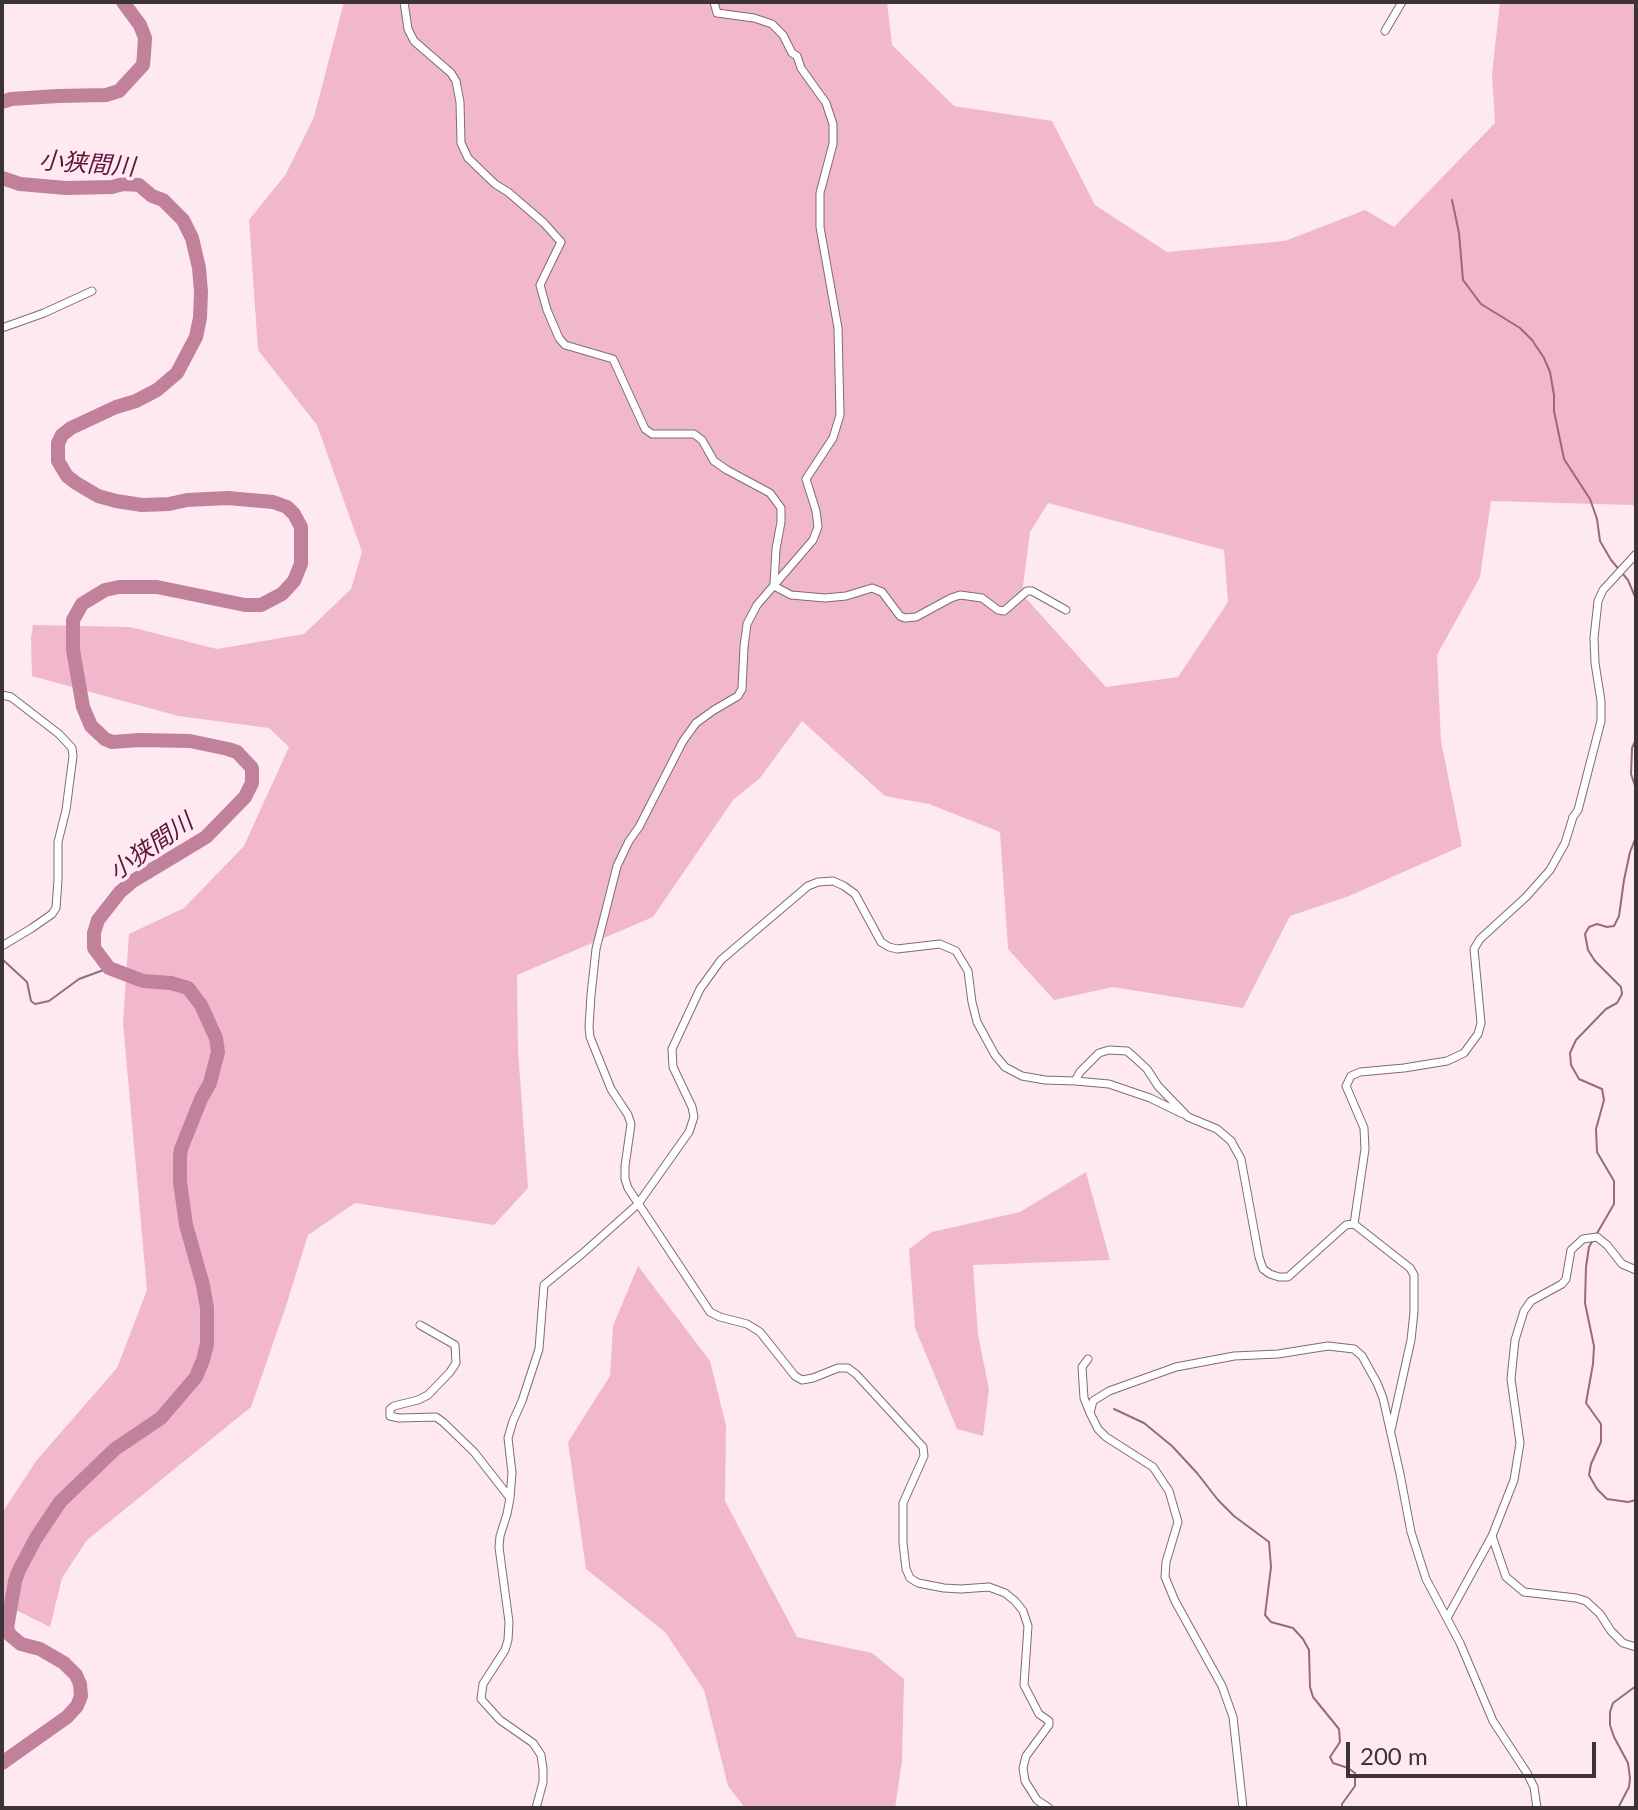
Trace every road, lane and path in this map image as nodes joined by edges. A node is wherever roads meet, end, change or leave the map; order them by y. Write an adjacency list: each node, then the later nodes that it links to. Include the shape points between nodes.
1 (404, 2): 8 (street, via 414,41 456,81 461,143 468,158 561,242 540,285 559,338 565,345 613,359 645,429 652,434 694,434 720,466 770,493 781,508)
2 (714, 2): 8 (street, via 717,13 772,24 783,35 826,103 833,124 820,193 820,227 838,328 840,415 833,438 806,479 818,527 813,540)
3 (1402, 2): 4 (street)
4 (1385, 31)
5 (92, 291): 6 (street)
6 (2, 328)
7 (1636, 554): 15 (street, via 1598,601 1594,638 1601,721 1565,843 1550,870 1474,949 1481,1012 1478,1034 1464,1053 1447,1061 1360,1072 1346,1086 1364,1128)
8 (774, 586): 9 (street, via 791,595 825,598 872,588 905,618 960,595 982,598 1004,611 1027,591); 14 (street, via 747,624 742,689 696,723 629,841 617,866 596,949 590,1037 631,1124 625,1179)
9 (1066, 610)
10 (2, 695): 11 (street, via 59,734 73,756 58,842 56,908)
11 (2, 946)
12 (1075, 1081): 13 (street, via 1109,1084); 13 (street, via 1099,1053 1127,1051); 14 (street, via 1022,1076 1005,1067 977,1022 968,971 956,951 940,944 889,947 881,942 855,894 833,881 818,882 721,960 700,989 671,1059 692,1107 693,1125)
13 (1188, 1117): 15 (street, via 1217,1129 1241,1159 1259,1257 1270,1274 1288,1277 1346,1225)
14 (638, 1204): 21 (street, via 544,1285 539,1349 508,1438); 26 (street, via 710,1312 760,1332 802,1380 848,1368 923,1447 903,1503 906,1569 918,1583 989,1587 1005,1593 1023,1611 1028,1626 1024,1685 1049,1725 1023,1768 1037,1800)
15 (1354, 1224): 20 (street, via 1414,1275 1411,1340)
16 (1636, 1270): 22 (street, via 1622,1264 1597,1237 1583,1239 1571,1250 1562,1284 1531,1301 1524,1311 1511,1379 1520,1443 1514,1480)
17 (420, 1325): 21 (street, via 455,1345 456,1363 428,1395 394,1406 390,1416 436,1417 474,1452)
18 (1088, 1359): 19 (street, via 1082,1367)
19 (1090, 1413): 20 (street, via 1093,1401 1109,1391 1176,1367 1328,1346 1354,1349 1362,1356 1377,1383); 27 (street, via 1106,1437 1153,1467 1169,1491 1178,1522 1165,1577 1233,1717)
20 (1390, 1432): 23 (street, via 1411,1532 1426,1579)
21 (510, 1498): 25 (street, via 499,1547 508,1640 483,1684 481,1699 541,1755 543,1782)
22 (1492, 1536): 23 (street); 24 (street, via 1506,1577 1524,1592 1586,1601 1623,1643)
23 (1447, 1618): 28 (street, via 1493,1721 1534,1787)
24 (1636, 1647)
25 (536, 1808)
26 (1049, 1808)
27 (1243, 1808)
28 (1537, 1808)

